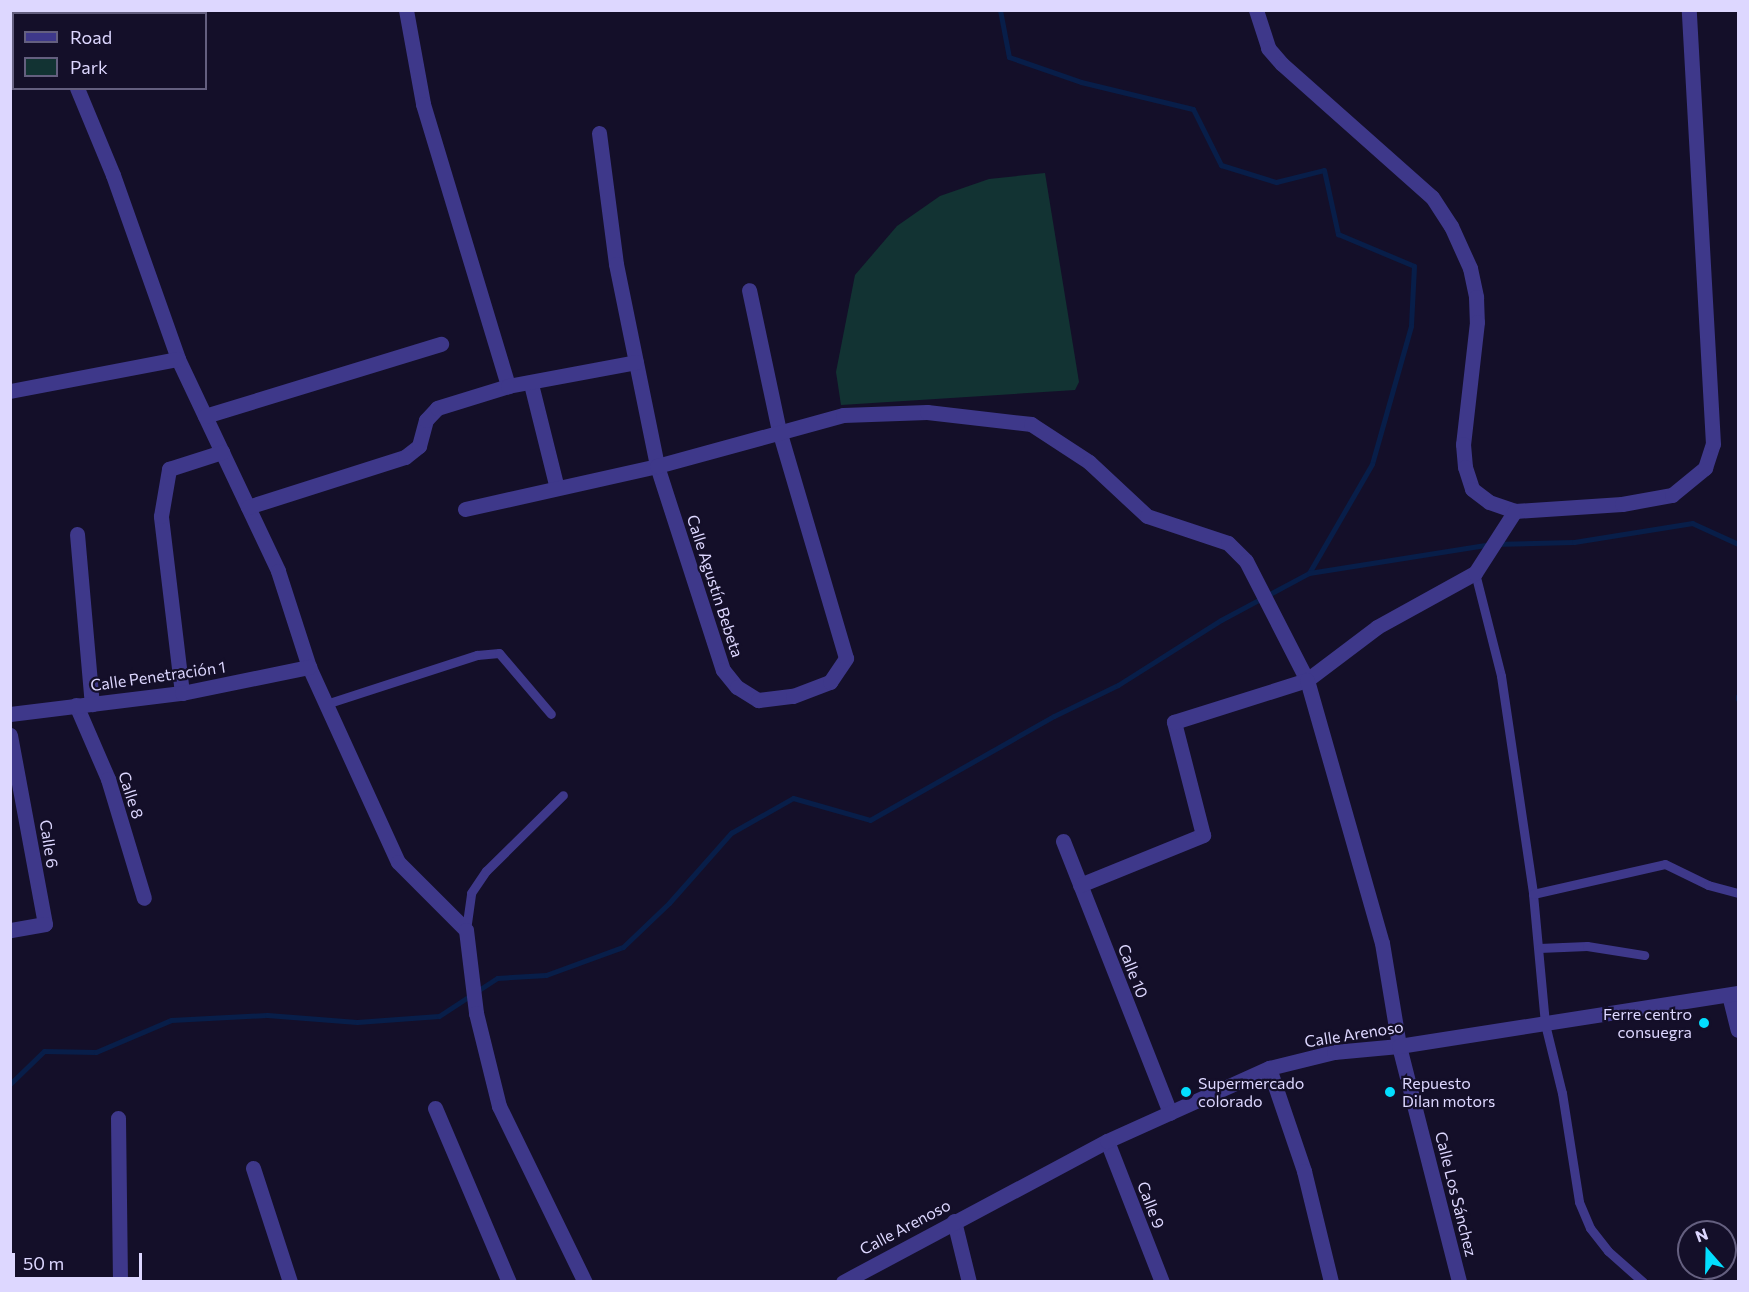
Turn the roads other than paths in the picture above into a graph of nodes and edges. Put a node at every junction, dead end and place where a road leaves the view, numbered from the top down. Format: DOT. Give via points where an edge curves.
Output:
graph roads {
  1 [pos="406,10"];
  2 [pos="1256,10"];
  3 [pos="1689,10"];
  4 [pos="77,90"];
  5 [pos="599,134"];
  6 [pos="748,290"];
  7 [pos="441,344"];
  8 [pos="178,359"];
  9 [pos="636,362"];
  10 [pos="531,384"];
  11 [pos="508,386"];
  12 [pos="10,391"];
  13 [pos="205,416"];
  14 [pos="779,431"];
  15 [pos="222,452"];
  16 [pos="657,466"];
  17 [pos="557,488"];
  18 [pos="248,507"];
  19 [pos="465,509"];
  20 [pos="1515,511"];
  21 [pos="77,534"];
  22 [pos="1478,569"];
  23 [pos="309,667"];
  24 [pos="1307,680"];
  25 [pos="182,693"];
  26 [pos="92,704"];
  27 [pos="326,704"];
  28 [pos="76,705"];
  29 [pos="10,714"];
  30 [pos="551,714"];
  31 [pos="10,735"];
  32 [pos="563,795"];
  33 [pos="1063,841"];
  34 [pos="1080,885"];
  35 [pos="1738,893"];
  36 [pos="1533,894"];
  37 [pos="144,898"];
  38 [pos="10,930"];
  39 [pos="466,930"];
  40 [pos="1539,948"];
  41 [pos="1644,955"];
  42 [pos="1734,994"];
  43 [pos="1545,1024"];
  44 [pos="1738,1030"];
  45 [pos="1399,1046"];
  46 [pos="1269,1068"];
  47 [pos="435,1108"];
  48 [pos="1170,1113"];
  49 [pos="118,1118"];
  50 [pos="1107,1141"];
  51 [pos="253,1168"];
  52 [pos="954,1221"];
  53 [pos="850,1280"];
  54 [pos="120,1281"];
  55 [pos="290,1281"];
  56 [pos="509,1281"];
  57 [pos="585,1281"];
  58 [pos="969,1281"];
  59 [pos="1162,1281"];
  60 [pos="1331,1281"];
  61 [pos="1459,1281"];
  62 [pos="1643,1281"];
  1 -- 11 [label="street" via="423,104"];
  2 -- 20 [label="street" via="1268,48 1282,64 1432,197 1450,226 1470,268 1476,297 1465,467 1472,489 1489,502"];
  3 -- 20 [label="street" via="1713,444 1705,468 1672,495 1622,504"];
  4 -- 8 [label="street" via="113,175"];
  5 -- 9 [label="street, Calle Agustín Bebeta" via="616,264"];
  6 -- 14 [label="street, Calle Agustín Bebeta"];
  7 -- 13 [label="street"];
  8 -- 12 [label="street"];
  8 -- 13 [label="street"];
  9 -- 10 [label="street"];
  9 -- 16 [label="street, Calle Agustín Bebeta"];
  10 -- 11 [label="street"];
  10 -- 17 [label="street"];
  11 -- 18 [label="street" via="437,408 426,420 419,446 405,457"];
  13 -- 15 [label="street"];
  14 -- 16 [label="street"];
  14 -- 16 [label="street, Calle Agustín Bebeta" via="846,658 830,682 793,696 758,700 736,687 723,670"];
  14 -- 24 [label="street, Calle Los Sánchez" via="843,415 927,412 1031,424 1089,462 1148,516 1228,543 1246,561"];
  15 -- 18 [label="street"];
  15 -- 25 [label="street" via="169,469 161,516"];
  16 -- 17 [label="street"];
  17 -- 19 [label="street"];
  18 -- 23 [label="street" via="278,571"];
  20 -- 22 [label="street"];
  21 -- 26 [label="street"];
  22 -- 24 [label="street" via="1377,627"];
  22 -- 36 [label="lane" via="1502,676"];
  23 -- 25 [label="street, Calle Penetración 1"];
  23 -- 27 [label="street"];
  24 -- 34 [label="street" via="1174,722 1203,835"];
  24 -- 45 [label="street, Calle Los Sánchez" via="1382,943"];
  25 -- 26 [label="street, Calle Penetración 1"];
  26 -- 28 [label="street, Calle Penetración 1"];
  27 -- 30 [label="lane" via="477,655 499,653"];
  27 -- 39 [label="street" via="398,862"];
  28 -- 29 [label="street, Calle Penetración 1"];
  28 -- 37 [label="street, Calle 8" via="108,779"];
  31 -- 38 [label="street, Calle 6" via="45,924"];
  32 -- 39 [label="lane" via="486,871 471,893"];
  33 -- 34 [label="street, Calle 10"];
  34 -- 48 [label="street, Calle 10"];
  35 -- 36 [label="lane" via="1708,885 1665,864"];
  36 -- 40 [label="lane"];
  39 -- 57 [label="street" via="467,964 476,1013 499,1106"];
  40 -- 41 [label="lane" via="1587,946"];
  40 -- 43 [label="lane"];
  42 -- 43 [label="street, Calle Arenoso"];
  42 -- 44 [label="street"];
  43 -- 45 [label="street, Calle Arenoso"];
  43 -- 62 [label="lane" via="1562,1093 1579,1202 1590,1228 1608,1251"];
  45 -- 46 [label="street, Calle Arenoso" via="1334,1052"];
  45 -- 61 [label="street, Calle Los Sánchez"];
  46 -- 48 [label="street, Calle Arenoso"];
  46 -- 60 [label="street" via="1304,1170"];
  47 -- 56 [label="street"];
  48 -- 50 [label="street, Calle Arenoso"];
  49 -- 54 [label="street"];
  50 -- 52 [label="street, Calle Arenoso"];
  50 -- 59 [label="street, Calle 9"];
  51 -- 55 [label="street"];
  52 -- 53 [label="street, Calle Arenoso"];
  52 -- 58 [label="street"];
}
